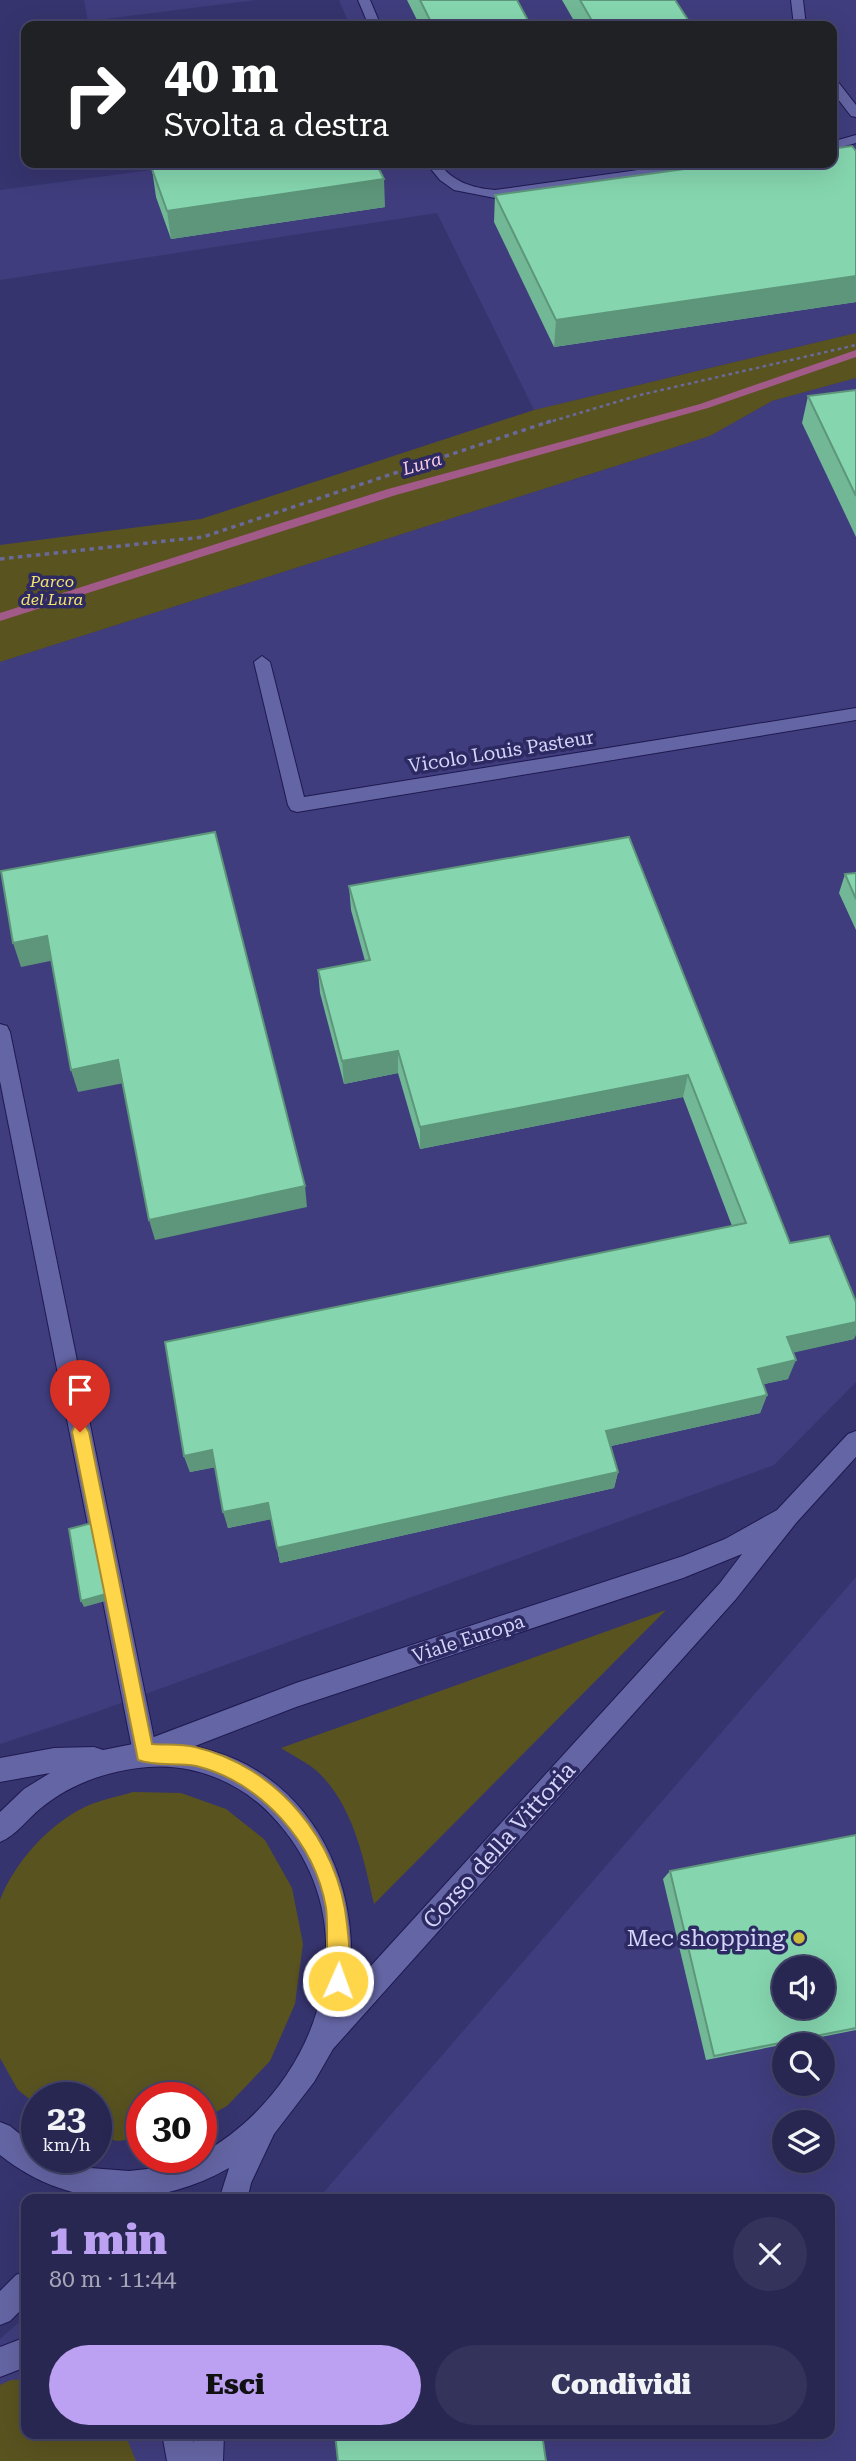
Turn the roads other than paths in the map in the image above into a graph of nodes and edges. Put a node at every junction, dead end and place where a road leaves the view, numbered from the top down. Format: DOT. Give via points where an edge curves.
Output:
graph roads {
  1 [pos="364,0"];
  2 [pos="797,0"];
  3 [pos="373,21"];
  4 [pos="799,21"];
  5 [pos="837,89"];
  6 [pos="856,113"];
  7 [pos="856,139"];
  8 [pos="837,144"];
  9 [pos="436,168"];
  10 [pos="679,168"];
  11 [pos="262,662"];
  12 [pos="856,714"];
  13 [pos="0,1032"];
  14 [pos="856,1441"];
  15 [pos="788,1514"];
  16 [pos="145,1753"];
  17 [pos="117,1758"];
  18 [pos="0,1770"];
  19 [pos="0,1829"];
  20 [pos="323,2039"];
  21 [pos="262,2128"];
  22 [pos="0,2136"];
  23 [pos="122,2194"];
  24 [pos="127,2194"];
  25 [pos="234,2194"];
  26 [pos="21,2290"];
  27 [pos="0,2311"];
  28 [pos="21,2354"];
  29 [pos="0,2362"];
  30 [pos="178,2439"];
  31 [pos="209,2439"];
  32 [pos="181,2461"];
  33 [pos="208,2461"];
  1 -- 3 [label="street"];
  2 -- 4 [label="street"];
  5 -- 6 [label="street"];
  7 -- 8 [label="street"];
  9 -- 10 [label="street" via="460,188 495,194"];
  11 -- 12 [label="street, Vicolo Louis Pasteur" via="297,805"];
  13 -- 16 [label="street"];
  14 -- 15 [label="street, Corso della Vittoria"];
  15 -- 16 [label="street, Viale Europa" via="733,1548 683,1567 296,1695"];
  15 -- 20 [label="street, Corso della Vittoria" via="728,1591"];
  16 -- 17 [label="street, Viale Europa"];
  16 -- 20 [label="street, Viale Europa" via="193,1756 240,1774 289,1813 310,1841 328,1879 339,1950 338,1981"];
  17 -- 18 [label="street, Viale Europa" via="54,1760"];
  17 -- 19 [label="street, Viale Europa" via="54,1783"];
  20 -- 21 [label="street, Corso della Vittoria" via="287,2102"];
  21 -- 24 [label="street, Corso della Vittoria" via="236,2150 192,2172"];
  21 -- 25 [label="street"];
  22 -- 23 [label="street, Corso della Vittoria" via="53,2172"];
  26 -- 27 [label="street"];
  28 -- 29 [label="street"];
  30 -- 32 [label="street"];
  31 -- 33 [label="street"];
}
